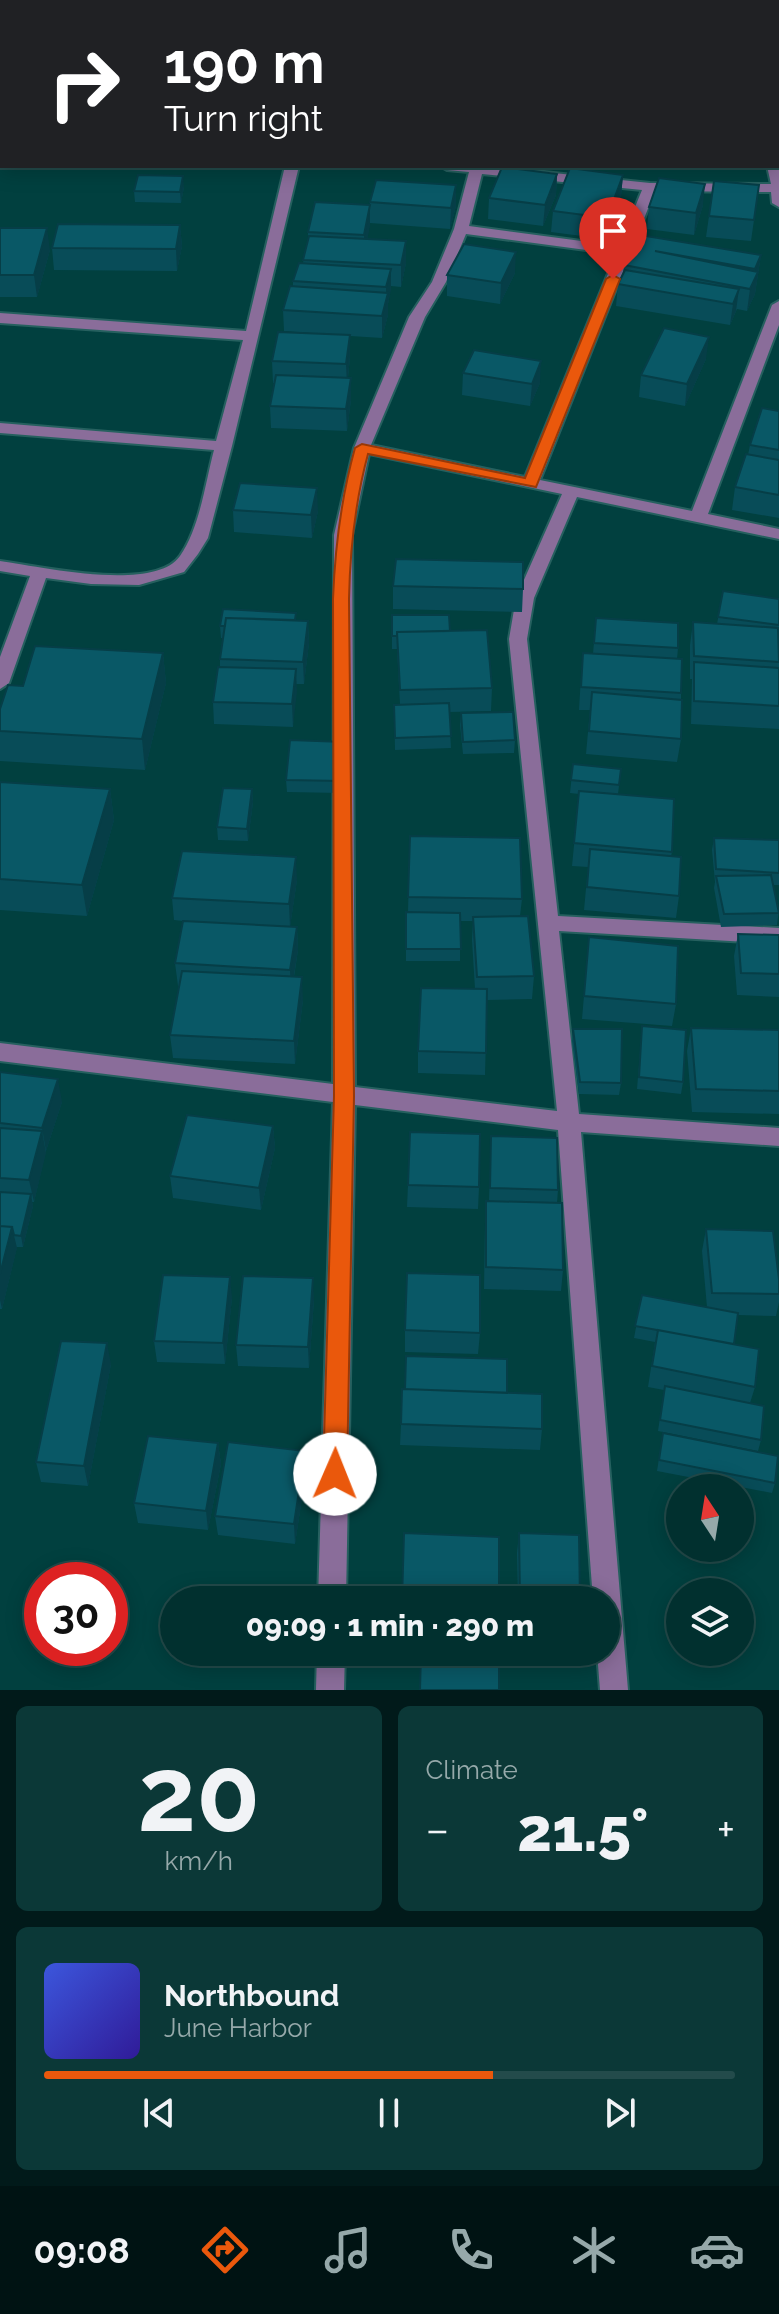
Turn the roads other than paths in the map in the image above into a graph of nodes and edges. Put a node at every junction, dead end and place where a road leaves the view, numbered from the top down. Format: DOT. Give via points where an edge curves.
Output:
graph roads {
  1 [pos="292,168"];
  2 [pos="477,168"];
  3 [pos="774,168"];
  4 [pos="650,187"];
  5 [pos="779,188"];
  6 [pos="779,203"];
  7 [pos="461,229"];
  8 [pos="624,251"];
  9 [pos="779,305"];
  10 [pos="0,318"];
  11 [pos="252,336"];
  12 [pos="773,336"];
  13 [pos="0,428"];
  14 [pos="224,446"];
  15 [pos="362,448"];
  16 [pos="530,484"];
  17 [pos="571,492"];
  18 [pos="698,518"];
  19 [pos="779,534"];
  20 [pos="0,566"];
  21 [pos="40,571"];
  22 [pos="0,683"];
  23 [pos="550,923"];
  24 [pos="779,936"];
  25 [pos="0,1052"];
  26 [pos="344,1096"];
  27 [pos="569,1122"];
  28 [pos="779,1137"];
  29 [pos="332,1586"];
  30 [pos="331,1666"];
  31 [pos="330,1690"];
  32 [pos="614,1690"];
  1 -- 11 [label="street"];
  2 -- 4 [label="street"];
  2 -- 7 [label="street"];
  3 -- 5 [label="street"];
  4 -- 5 [label="street"];
  4 -- 8 [label="street"];
  5 -- 6 [label="street"];
  7 -- 8 [label="street"];
  7 -- 15 [label="street"];
  8 -- 16 [label="street"];
  9 -- 12 [label="street"];
  10 -- 11 [label="street"];
  11 -- 14 [label="street"];
  12 -- 18 [label="street"];
  13 -- 14 [label="street"];
  14 -- 21 [label="street" via="199,538 181,567 153,578"];
  15 -- 16 [label="street"];
  15 -- 26 [label="street" via="343,535 341,599"];
  16 -- 17 [label="street"];
  17 -- 18 [label="street"];
  17 -- 23 [label="street" via="525,598 518,639"];
  18 -- 19 [label="street"];
  20 -- 21 [label="street"];
  21 -- 22 [label="street"];
  23 -- 24 [label="street"];
  23 -- 27 [label="street"];
  25 -- 26 [label="street"];
  26 -- 27 [label="street"];
  26 -- 29 [label="street"];
  27 -- 28 [label="street"];
  27 -- 32 [label="street"];
  30 -- 31 [label="street"];
}
